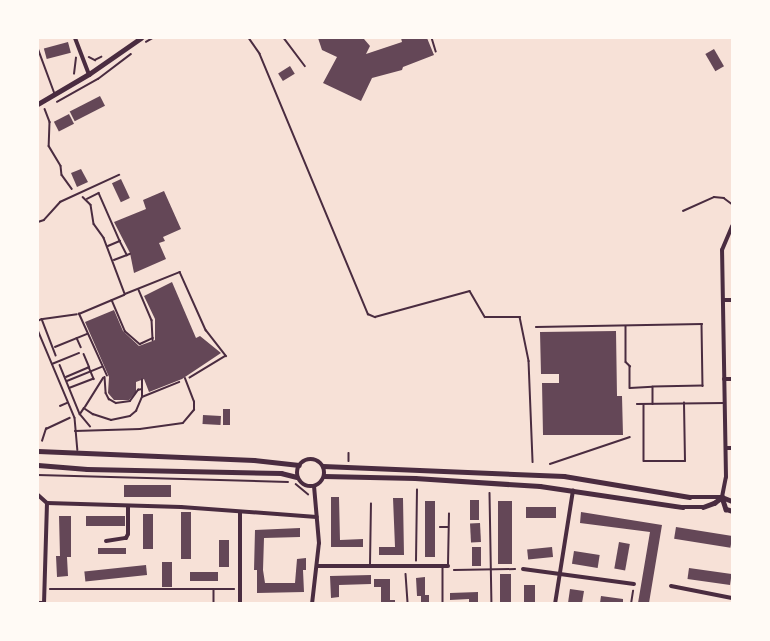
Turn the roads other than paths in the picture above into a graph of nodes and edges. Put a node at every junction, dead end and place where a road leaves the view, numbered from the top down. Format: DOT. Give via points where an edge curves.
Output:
graph roads {
  1 [pos="75,38"];
  2 [pos="141,38"];
  3 [pos="284,38"];
  4 [pos="432,38"];
  5 [pos="38,48"];
  6 [pos="436,51"];
  7 [pos="305,66"];
  8 [pos="89,74"];
  9 [pos="56,94"];
  10 [pos="38,104"];
  11 [pos="119,175"];
  12 [pos="732,204"];
  13 [pos="683,211"];
  14 [pos="38,222"];
  15 [pos="732,226"];
  16 [pos="723,300"];
  17 [pos="732,300"];
  18 [pos="626,326"];
  19 [pos="536,327"];
  20 [pos="38,330"];
  21 [pos="79,353"];
  22 [pos="51,364"];
  23 [pos="186,379"];
  24 [pos="724,379"];
  25 [pos="732,379"];
  26 [pos="653,387"];
  27 [pos="68,403"];
  28 [pos="684,403"];
  29 [pos="725,403"];
  30 [pos="637,404"];
  31 [pos="644,404"];
  32 [pos="653,404"];
  33 [pos="60,406"];
  34 [pos="75,431"];
  35 [pos="726,448"];
  36 [pos="732,448"];
  37 [pos="38,451"];
  38 [pos="78,453"];
  39 [pos="38,465"];
  40 [pos="299,465"];
  41 [pos="323,466"];
  42 [pos="297,477"];
  43 [pos="324,477"];
  44 [pos="314,486"];
  45 [pos="573,490"];
  46 [pos="38,495"];
  47 [pos="722,497"];
  48 [pos="732,501"];
  49 [pos="47,503"];
  50 [pos="371,504"];
  51 [pos="128,506"];
  52 [pos="732,511"];
  53 [pos="240,512"];
  54 [pos="449,514"];
  55 [pos="317,517"];
  56 [pos="440,527"];
  57 [pos="449,527"];
  58 [pos="106,541"];
  59 [pos="370,566"];
  60 [pos="318,567"];
  61 [pos="446,567"];
  62 [pos="523,569"];
  63 [pos="560,575"];
  64 [pos="634,584"];
  65 [pos="670,586"];
  66 [pos="732,598"];
  67 [pos="38,602"];
  68 [pos="44,603"];
  69 [pos="240,603"];
  70 [pos="312,603"];
  71 [pos="444,603"];
  72 [pos="555,603"];
  1 -- 8 [label="street"];
  2 -- 8 [label="street"];
  3 -- 7 [label="lane"];
  4 -- 6 [label="lane"];
  5 -- 9 [label="lane"];
  8 -- 9 [label="street"];
  9 -- 10 [label="street"];
  11 -- 14 [label="lane" via="60,202"];
  12 -- 13 [label="lane" via="714,197"];
  15 -- 16 [label="street" via="722,250"];
  16 -- 17 [label="street"];
  16 -- 24 [label="street"];
  18 -- 19 [label="lane"];
  18 -- 26 [label="lane" via="630,388"];
  18 -- 26 [label="lane" via="702,324 703,386"];
  20 -- 22 [label="lane"];
  21 -- 22 [label="lane"];
  22 -- 27 [label="lane"];
  23 -- 34 [label="lane" via="194,410 183,423"];
  24 -- 25 [label="street"];
  24 -- 29 [label="street"];
  26 -- 32 [label="lane"];
  27 -- 33 [label="lane"];
  27 -- 34 [label="lane"];
  28 -- 29 [label="lane"];
  28 -- 31 [label="lane" via="685,461 644,461"];
  28 -- 32 [label="lane"];
  29 -- 35 [label="street"];
  30 -- 31 [label="lane"];
  31 -- 32 [label="lane"];
  34 -- 38 [label="lane"];
  35 -- 36 [label="street"];
  35 -- 47 [label="street"];
  37 -- 38 [label="street"];
  38 -- 40 [label="street"];
  39 -- 42 [label="street" via="281,473"];
  40 -- 41 [label="street" via="311,459"];
  40 -- 42 [label="street"];
  41 -- 43 [label="street"];
  41 -- 47 [label="street" via="564,476 690,497"];
  42 -- 44 [label="street" via="305,485"];
  43 -- 44 [label="street"];
  43 -- 45 [label="street" via="415,478"];
  44 -- 55 [label="street"];
  45 -- 47 [label="street" via="682,507 703,507"];
  45 -- 63 [label="street"];
  46 -- 49 [label="street"];
  47 -- 48 [label="street"];
  47 -- 52 [label="street" via="726,509"];
  49 -- 51 [label="street"];
  49 -- 68 [label="street"];
  50 -- 59 [label="lane"];
  51 -- 53 [label="street"];
  51 -- 58 [label="street" via="126,538"];
  53 -- 55 [label="street"];
  53 -- 69 [label="street"];
  54 -- 57 [label="lane"];
  55 -- 60 [label="street"];
  56 -- 57 [label="lane"];
  57 -- 61 [label="lane"];
  59 -- 60 [label="street"];
  59 -- 61 [label="street"];
  60 -- 70 [label="street"];
  61 -- 71 [label="lane"];
  62 -- 63 [label="street"];
  63 -- 64 [label="street"];
  63 -- 72 [label="street"];
  65 -- 66 [label="street"];
  67 -- 68 [label="lane"];
}
